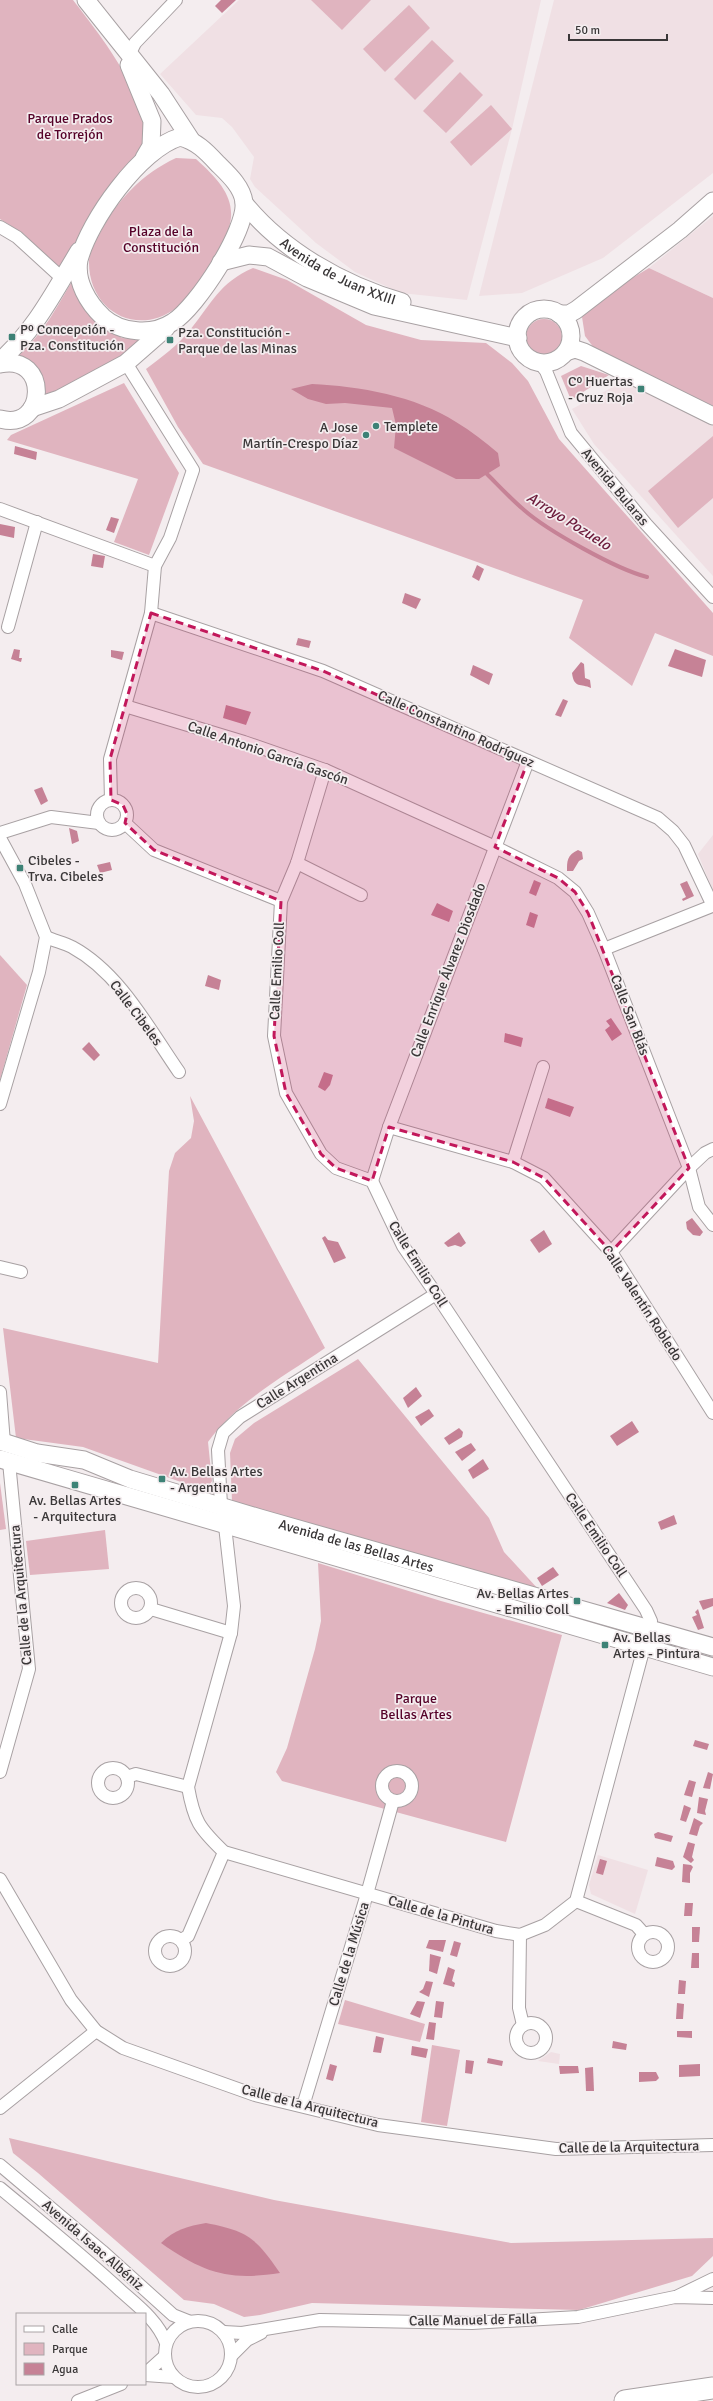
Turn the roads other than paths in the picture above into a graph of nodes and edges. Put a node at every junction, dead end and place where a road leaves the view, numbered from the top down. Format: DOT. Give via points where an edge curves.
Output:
graph roads {
  1 [pos="86,0"];
  2 [pos="176,0"];
  3 [pos="111,33"];
  4 [pos="130,55"];
  5 [pos="191,140"];
  6 [pos="143,161"];
  7 [pos="713,202"];
  8 [pos="244,203"];
  9 [pos="0,227"];
  10 [pos="88,236"];
  11 [pos="221,262"];
  12 [pos="63,280"];
  13 [pos="560,314"];
  14 [pos="173,322"];
  15 [pos="518,333"];
  16 [pos="566,352"];
  17 [pos="0,362"];
  18 [pos="539,362"];
  19 [pos="126,364"];
  20 [pos="32,408"];
  21 [pos="713,416"];
  22 [pos="2,422"];
  23 [pos="0,509"];
  24 [pos="37,522"];
  25 [pos="155,566"];
  26 [pos="713,597"];
  27 [pos="151,613"];
  28 [pos="8,628"];
  29 [pos="125,706"];
  30 [pos="528,761"];
  31 [pos="325,770"];
  32 [pos="111,800"];
  33 [pos="99,823"];
  34 [pos="125,823"];
  35 [pos="0,833"];
  36 [pos="0,838"];
  37 [pos="495,847"];
  38 [pos="297,863"];
  39 [pos="361,895"];
  40 [pos="281,901"];
  41 [pos="712,906"];
  42 [pos="46,937"];
  43 [pos="604,949"];
  44 [pos="542,1067"];
  45 [pos="179,1072"];
  46 [pos="0,1104"];
  47 [pos="389,1127"];
  48 [pos="713,1149"];
  49 [pos="513,1162"];
  50 [pos="689,1168"];
  51 [pos="372,1181"];
  52 [pos="713,1225"];
  53 [pos="611,1252"];
  54 [pos="0,1267"];
  55 [pos="21,1272"];
  56 [pos="436,1294"];
  57 [pos="0,1392"];
  58 [pos="713,1413"];
  59 [pos="2,1442"];
  60 [pos="4,1460"];
  61 [pos="221,1505"];
  62 [pos="226,1526"];
  63 [pos="151,1608"];
  64 [pos="650,1630"];
  65 [pos="231,1633"];
  66 [pos="711,1645"];
  67 [pos="646,1647"];
  68 [pos="713,1667"];
  69 [pos="0,1772"];
  70 [pos="127,1777"];
  71 [pos="188,1787"];
  72 [pos="393,1801"];
  73 [pos="224,1852"];
  74 [pos="0,1879"];
  75 [pos="367,1894"];
  76 [pos="576,1901"];
  77 [pos="644,1934"];
  78 [pos="520,1935"];
  79 [pos="181,1940"];
  80 [pos="524,2025"];
  81 [pos="96,2031"];
  82 [pos="303,2106"];
  83 [pos="0,2108"];
  84 [pos="713,2145"];
  85 [pos="0,2165"];
  86 [pos="0,2188"];
  87 [pos="713,2279"];
  88 [pos="713,2293"];
  89 [pos="675,2297"];
  90 [pos="713,2298"];
  91 [pos="144,2313"];
  92 [pos="146,2315"];
  93 [pos="188,2321"];
  94 [pos="269,2329"];
  95 [pos="224,2332"];
  96 [pos="166,2343"];
  97 [pos="232,2355"];
  98 [pos="165,2356"];
  99 [pos="146,2374"];
  100 [pos="146,2375"];
  101 [pos="174,2377"];
  102 [pos="118,2385"];
  103 [pos="713,2388"];
  104 [pos="78,2401"];
  105 [pos="625,2401"];
  1 -- 3 [label="main road"];
  2 -- 4 [label="street" via="135,42"];
  3 -- 4 [label="main road"];
  3 -- 6 [label="main road" via="132,70 152,121 151,146"];
  4 -- 5 [label="main road" via="161,94"];
  5 -- 6 [label="main road" via="172,140"];
  5 -- 8 [label="main road" via="233,180 241,192"];
  6 -- 10 [label="main road" via="107,206"];
  7 -- 13 [label="main road" via="576,310 569,314"];
  8 -- 11 [label="main road" via="236,238"];
  8 -- 15 [label="main road, Avenida de Juan XXIII" via="256,218 281,240 315,264 381,296 428,310 459,314"];
  9 -- 12 [label="street" via="17,237"];
  10 -- 12 [label="main road"];
  10 -- 14 [label="main road" via="79,260 79,280 99,313 108,322 121,328 140,331 149,331"];
  11 -- 14 [label="main road" via="193,302"];
  11 -- 15 [label="main road, Avenida de Juan XXIII" via="249,255 268,257 307,278 374,306"];
  12 -- 17 [label="main road" via="44,312"];
  13 -- 15 [label="main road" via="548,310 536,311 526,317"];
  13 -- 16 [label="main road" via="571,331 571,342"];
  14 -- 19 [label="main road"];
  15 -- 18 [label="main road" via="524,354"];
  16 -- 18 [label="main road" via="556,360"];
  16 -- 21 [label="main road" via="575,349 584,352"];
  17 -- 20 [label="main road" via="21,365 31,372 37,384 37,396"];
  18 -- 26 [label="street, Avenida Bularas" via="546,371 571,433 646,524"];
  19 -- 20 [label="main road" via="59,399"];
  19 -- 25 [label="street" via="193,470 170,538"];
  20 -- 22 [label="main road" via="16,420"];
  23 -- 24 [label="street"];
  24 -- 25 [label="street"];
  24 -- 28 [label="street"];
  25 -- 27 [label="street"];
  27 -- 29 [label="street"];
  27 -- 30 [label="street, Calle Constantino Rodríguez" via="323,671"];
  29 -- 31 [label="street, Calle Antonio García Gascón"];
  29 -- 32 [label="street" via="110,759"];
  30 -- 37 [label="street, Calle Enrique Álvarez Diosdado"];
  30 -- 41 [label="street, Calle Constantino Rodríguez" via="658,818 684,844"];
  31 -- 37 [label="street, Calle Antonio García Gascón"];
  31 -- 38 [label="street, Calle Emilio Coll"];
  32 -- 33 [label="street" via="99,808"];
  32 -- 34 [label="street" via="123,805 127,814"];
  33 -- 34 [label="street" via="110,830 118,829"];
  33 -- 35 [label="street" via="51,817"];
  34 -- 40 [label="street" via="154,850"];
  36 -- 42 [label="street" via="39,916"];
  37 -- 43 [label="street, Calle San Blás" via="558,878 575,892 588,913"];
  37 -- 47 [label="street, Calle Enrique Álvarez Diosdado"];
  38 -- 39 [label="street"];
  38 -- 40 [label="street, Calle Emilio Coll"];
  40 -- 51 [label="street, Calle Emilio Coll" via="274,1036 286,1093 321,1154 336,1168"];
  41 -- 43 [label="street"];
  42 -- 45 [label="street, Calle Cibeles" via="72,947 92,960 120,988"];
  42 -- 46 [label="street" via="40,972"];
  43 -- 50 [label="street, Calle San Blás"];
  44 -- 49 [label="street"];
  47 -- 49 [label="street, Calle Valentín Robledo"];
  47 -- 51 [label="street, Calle Enrique Álvarez Diosdado"];
  48 -- 50 [label="street"];
  49 -- 53 [label="street, Calle Valentín Robledo" via="544,1178"];
  50 -- 52 [label="street, Calle San Blás" via="699,1207"];
  50 -- 53 [label="street"];
  51 -- 56 [label="street, Calle Emilio Coll" via="403,1246"];
  53 -- 58 [label="street, Calle Valentín Robledo"];
  54 -- 55 [label="street"];
  56 -- 61 [label="street, Calle Argentina" via="240,1417 223,1433 218,1450"];
  56 -- 64 [label="street, Calle Emilio Coll" via="646,1610 652,1621"];
  57 -- 59 [label="street"];
  59 -- 61 [label="main road, Avenida de las Bellas Artes" via="37,1453 84,1460 130,1479"];
  60 -- 62 [label="main road, Avenida de las Bellas Artes"];
  60 -- 69 [label="street, Calle de la Arquitectura" via="29,1669"];
  61 -- 62 [label="street, Calle de la Pintura"];
  61 -- 64 [label="main road, Avenida de las Bellas Artes"];
  62 -- 65 [label="street, Calle de la Pintura" via="234,1606"];
  62 -- 67 [label="main road, Avenida de las Bellas Artes"];
  63 -- 65 [label="street"];
  64 -- 66 [label="main road, Avenida de las Bellas Artes"];
  64 -- 67 [label="street"];
  65 -- 71 [label="street, Calle de la Pintura"];
  67 -- 68 [label="main road, Avenida de las Bellas Artes"];
  67 -- 76 [label="street"];
  70 -- 71 [label="street" via="136,1774"];
  71 -- 73 [label="street, Calle de la Pintura" via="192,1811 202,1831"];
  72 -- 75 [label="street, Calle de la Música"];
  73 -- 75 [label="street, Calle de la Pintura"];
  73 -- 79 [label="street" via="188,1936"];
  74 -- 81 [label="street, Calle de la Arquitectura" via="71,2000"];
  75 -- 78 [label="street, Calle de la Pintura" via="496,1931"];
  75 -- 82 [label="street, Calle de la Música"];
  76 -- 77 [label="street" via="636,1925"];
  76 -- 78 [label="street" via="545,1925"];
  78 -- 80 [label="street" via="519,2008"];
  81 -- 82 [label="street, Calle de la Arquitectura" via="123,2048 256,2095"];
  81 -- 83 [label="street"];
  82 -- 84 [label="street, Calle de la Arquitectura" via="378,2124 556,2149"];
  85 -- 93 [label="street, Avenida Isaac Albéniz" via="173,2315"];
  86 -- 91 [label="street, Avenida Isaac Albéniz" via="90,2262"];
  87 -- 88 [label="street"];
  87 -- 89 [label="street, Calle Manuel de Falla"];
  89 -- 90 [label="street, Calle Manuel de Falla"];
  89 -- 94 [label="street, Calle Manuel de Falla" via="578,2316 472,2323 320,2320"];
  92 -- 96 [label="street, Avenida Isaac Albéniz" via="162,2332"];
  93 -- 95 [label="street" via="208,2322"];
  93 -- 96 [label="street" via="171,2333"];
  94 -- 95 [label="street, Calle Manuel de Falla" via="242,2333"];
  94 -- 97 [label="street, Calle Manuel de Falla" via="248,2340"];
  95 -- 97 [label="street" via="230,2343"];
  96 -- 98 [label="street"];
  97 -- 101 [label="street" via="226,2373 210,2385 191,2387"];
  98 -- 99 [label="street"];
  98 -- 101 [label="street"];
  100 -- 101 [label="street"];
  102 -- 104 [label="street"];
  103 -- 105 [label="highway"];
}
